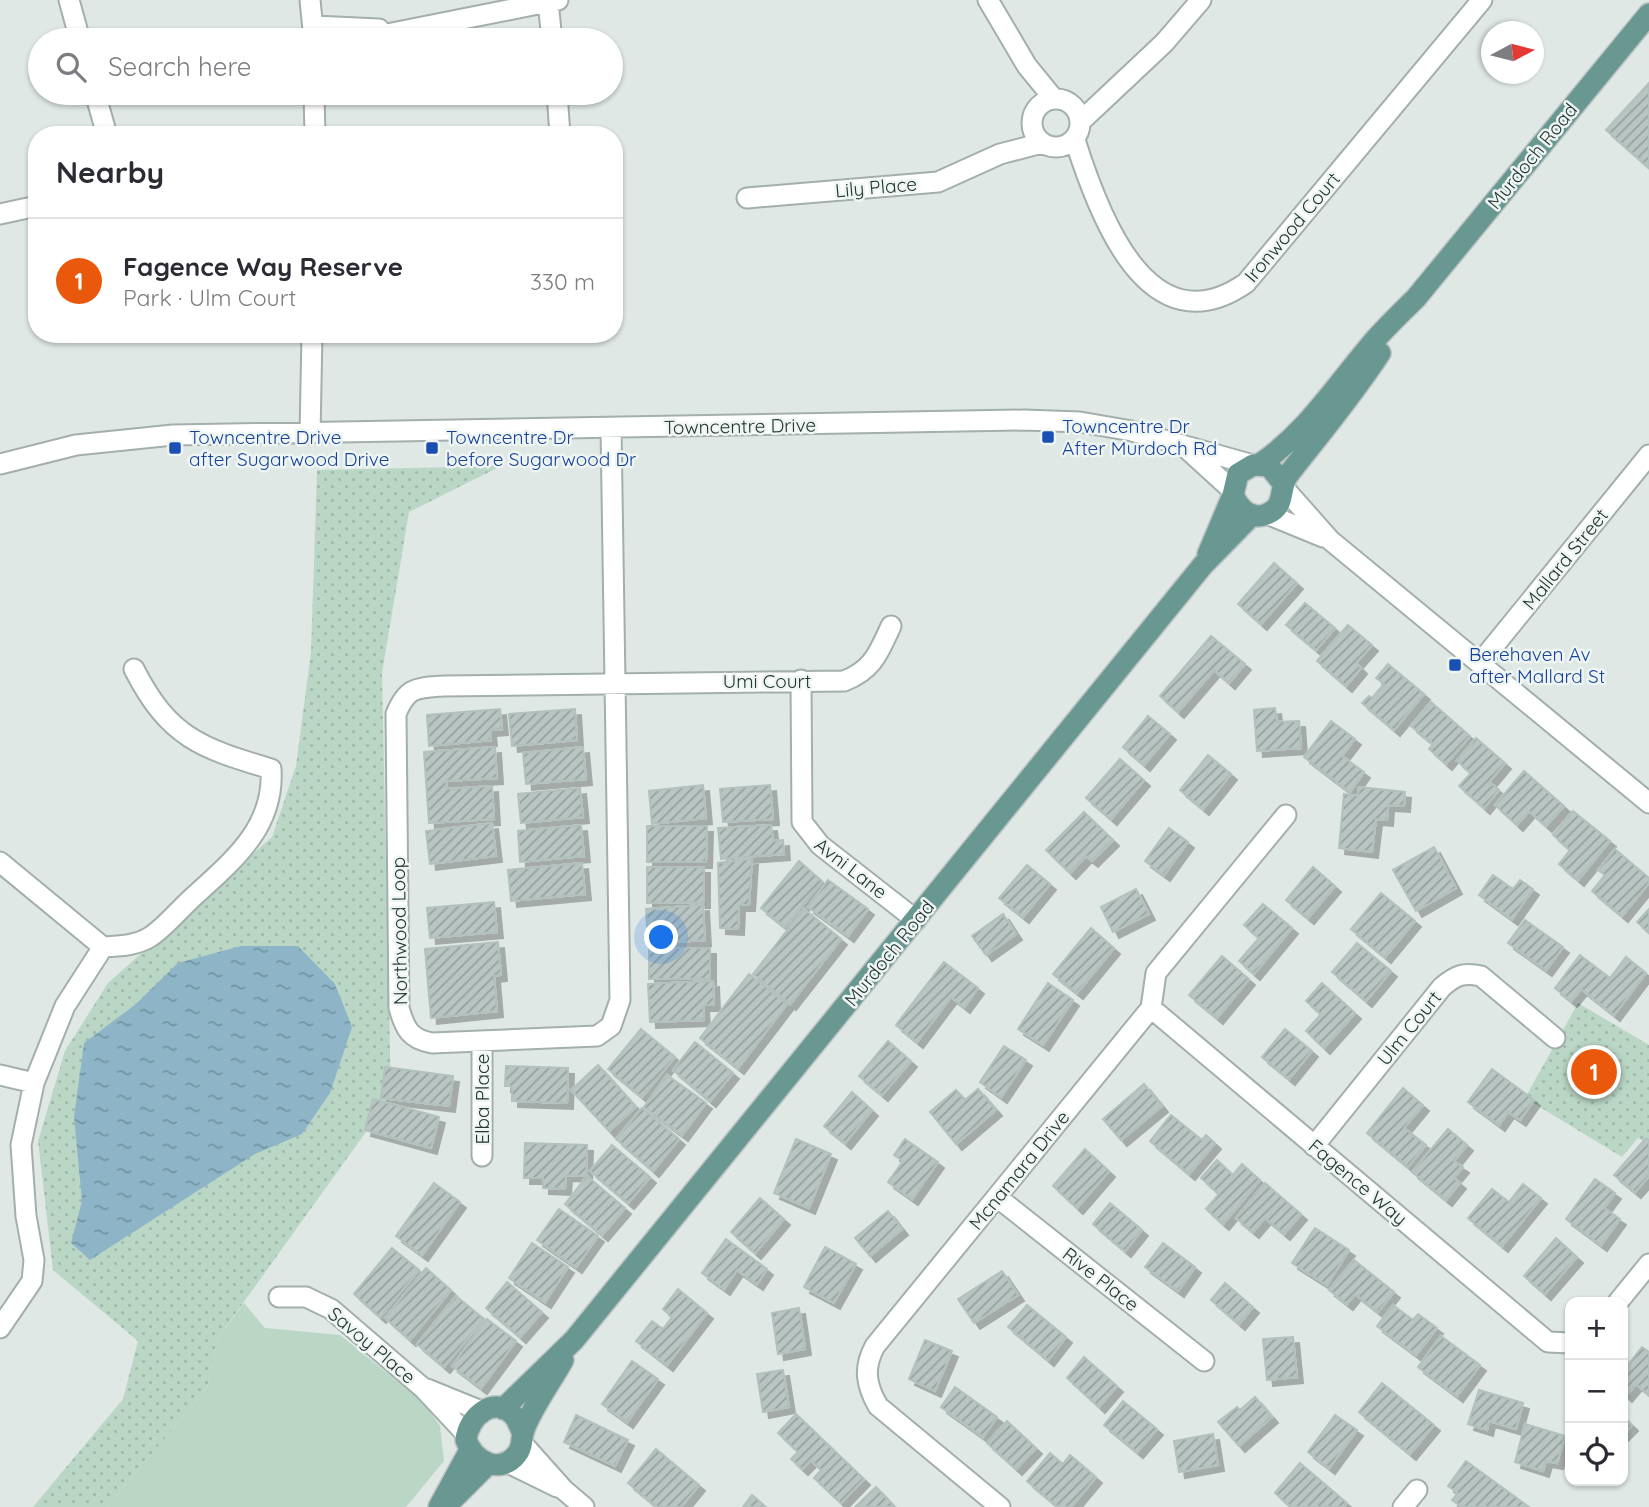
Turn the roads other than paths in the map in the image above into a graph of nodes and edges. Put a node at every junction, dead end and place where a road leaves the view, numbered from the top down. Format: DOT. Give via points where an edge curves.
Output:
graph roads {
  1 [pos="69,0"];
  2 [pos="310,0"];
  3 [pos="988,0"];
  4 [pos="1201,0"];
  5 [pos="1482,0"];
  6 [pos="553,1"];
  7 [pos="1649,14"];
  8 [pos="77,28"];
  9 [pos="313,28"];
  10 [pos="419,28"];
  11 [pos="552,28"];
  12 [pos="1027,66"];
  13 [pos="1113,90"];
  14 [pos="1061,101"];
  15 [pos="98,105"];
  16 [pos="314,105"];
  17 [pos="558,105"];
  18 [pos="1034,117"];
  19 [pos="1081,121"];
  20 [pos="104,126"];
  21 [pos="315,126"];
  22 [pos="559,126"];
  23 [pos="1074,140"];
  24 [pos="1048,146"];
  25 [pos="1000,154"];
  26 [pos="1089,185"];
  27 [pos="747,198"];
  28 [pos="28,208"];
  29 [pos="0,214"];
  30 [pos="1416,298"];
  31 [pos="312,343"];
  32 [pos="611,428"];
  33 [pos="310,434"];
  34 [pos="1185,447"];
  35 [pos="1649,455"];
  36 [pos="0,464"];
  37 [pos="1256,464"];
  38 [pos="1283,485"];
  39 [pos="1232,493"];
  40 [pos="1259,515"];
  41 [pos="1330,540"];
  42 [pos="1203,565"];
  43 [pos="891,626"];
  44 [pos="1480,663"];
  45 [pos="134,669"];
  46 [pos="801,680"];
  47 [pos="614,682"];
  48 [pos="1649,803"];
  49 [pos="1286,814"];
  50 [pos="0,862"];
  51 [pos="916,920"];
  52 [pos="103,947"];
  53 [pos="1151,1008"];
  54 [pos="1555,1038"];
  55 [pos="482,1041"];
  56 [pos="0,1075"];
  57 [pos="34,1083"];
  58 [pos="1314,1146"];
  59 [pos="482,1156"];
  60 [pos="997,1197"];
  61 [pos="1649,1264"];
  62 [pos="279,1297"];
  63 [pos="1622,1297"];
  64 [pos="0,1328"];
  65 [pos="574,1340"];
  66 [pos="1565,1343"];
  67 [pos="1204,1361"];
  68 [pos="423,1388"];
  69 [pos="503,1409"];
  70 [pos="481,1411"];
  71 [pos="522,1438"];
  72 [pos="468,1443"];
  73 [pos="497,1463"];
  74 [pos="564,1490"];
  75 [pos="1417,1490"];
  76 [pos="442,1507"];
  77 [pos="584,1507"];
  78 [pos="1000,1507"];
  79 [pos="1403,1507"];
  1 -- 8 [label="street"];
  2 -- 9 [label="street"];
  3 -- 12 [label="street, Ironwood Court"];
  4 -- 13 [label="street" via="1164,43"];
  5 -- 26 [label="street, Ironwood Court" via="1246,283 1229,295 1209,302 1176,299 1149,286 1127,258"];
  6 -- 10 [label="street"];
  6 -- 11 [label="street"];
  7 -- 30 [label="main road, Murdoch Road"];
  12 -- 14 [label="street, Ironwood Court"];
  12 -- 18 [label="street, Ironwood Court"];
  13 -- 14 [label="street"];
  13 -- 19 [label="street"];
  14 -- 18 [label="street"];
  14 -- 19 [label="street, Ironwood Court"];
  15 -- 20 [label="street"];
  16 -- 21 [label="street"];
  17 -- 22 [label="street"];
  18 -- 24 [label="street, Ironwood Court"];
  18 -- 25 [label="street, Lily Place"];
  19 -- 23 [label="street"];
  23 -- 24 [label="street"];
  23 -- 26 [label="street, Ironwood Court"];
  24 -- 25 [label="street, Lily Place"];
  24 -- 26 [label="street, Ironwood Court"];
  25 -- 27 [label="street, Lily Place" via="938,182"];
  28 -- 29 [label="street"];
  30 -- 37 [label="main road, Murdoch Road" via="1375,340 1313,418 1282,449"];
  30 -- 38 [label="main road, Murdoch Road" via="1341,411"];
  31 -- 33 [label="street"];
  32 -- 33 [label="street, Towncentre Drive"];
  32 -- 34 [label="street, Towncentre Drive" via="1024,420 1132,430"];
  32 -- 47 [label="street, Northwood Loop"];
  33 -- 36 [label="street, Towncentre Drive" via="135,438 76,445"];
  34 -- 37 [label="street, Towncentre Drive"];
  34 -- 39 [label="street, Towncentre Drive"];
  35 -- 44 [label="street, Mallard Street"];
  37 -- 38 [label="main road" via="1276,472"];
  37 -- 39 [label="main road, Murdoch Road" via="1238,474"];
  38 -- 40 [label="main road, Murdoch Road" via="1282,499"];
  38 -- 41 [label="street"];
  39 -- 40 [label="main road" via="1239,508"];
  39 -- 42 [label="main road, Murdoch Road"];
  40 -- 41 [label="street"];
  40 -- 42 [label="main road, Murdoch Road"];
  41 -- 44 [label="street"];
  42 -- 51 [label="main road, Murdoch Road"];
  43 -- 46 [label="street, Umi Court" via="876,660 863,673 844,681"];
  44 -- 48 [label="street"];
  45 -- 52 [label="street" via="174,727 209,751 271,769 273,792 266,814 238,856 150,936 128,946"];
  46 -- 47 [label="street, Umi Court"];
  46 -- 51 [label="street, Avni Lane" via="802,822 820,845"];
  47 -- 55 [label="street, Northwood Loop" via="620,1000 611,1026 597,1036"];
  47 -- 55 [label="street, Northwood Loop" via="418,688 403,696 396,714 399,1009 405,1030 418,1040"];
  49 -- 53 [label="street" via="1156,973"];
  50 -- 52 [label="street"];
  51 -- 65 [label="main road, Murdoch Road"];
  52 -- 57 [label="street" via="65,1006"];
  53 -- 58 [label="street, Fagence Way"];
  53 -- 60 [label="street, Mcnamara Drive"];
  54 -- 58 [label="street, Ulm Court" via="1481,976 1467,972 1455,976 1442,986"];
  55 -- 59 [label="street, Elba Place"];
  56 -- 57 [label="street"];
  57 -- 64 [label="street" via="21,1145 34,1260 32,1281"];
  58 -- 66 [label="street, Fagence Way" via="1548,1342"];
  60 -- 67 [label="street, Rive Place"];
  60 -- 78 [label="street, Mcnamara Drive" via="875,1346 866,1374 878,1406"];
  61 -- 63 [label="street"];
  62 -- 68 [label="street, Savoy Place" via="317,1300"];
  65 -- 69 [label="main road, Murdoch Road"];
  65 -- 71 [label="main road, Murdoch Road"];
  68 -- 70 [label="street, Savoy Place"];
  68 -- 72 [label="street, Savoy Place"];
  69 -- 70 [label="main road"];
  69 -- 71 [label="main road" via="514,1416"];
  70 -- 72 [label="main road, Murdoch Road" via="472,1420"];
  71 -- 73 [label="main road, Murdoch Road" via="517,1454"];
  71 -- 74 [label="street"];
  72 -- 73 [label="main road" via="477,1459"];
  72 -- 76 [label="main road, Murdoch Road"];
  73 -- 74 [label="street"];
  73 -- 76 [label="main road, Murdoch Road"];
  74 -- 77 [label="street"];
  75 -- 79 [label="street"];
}
